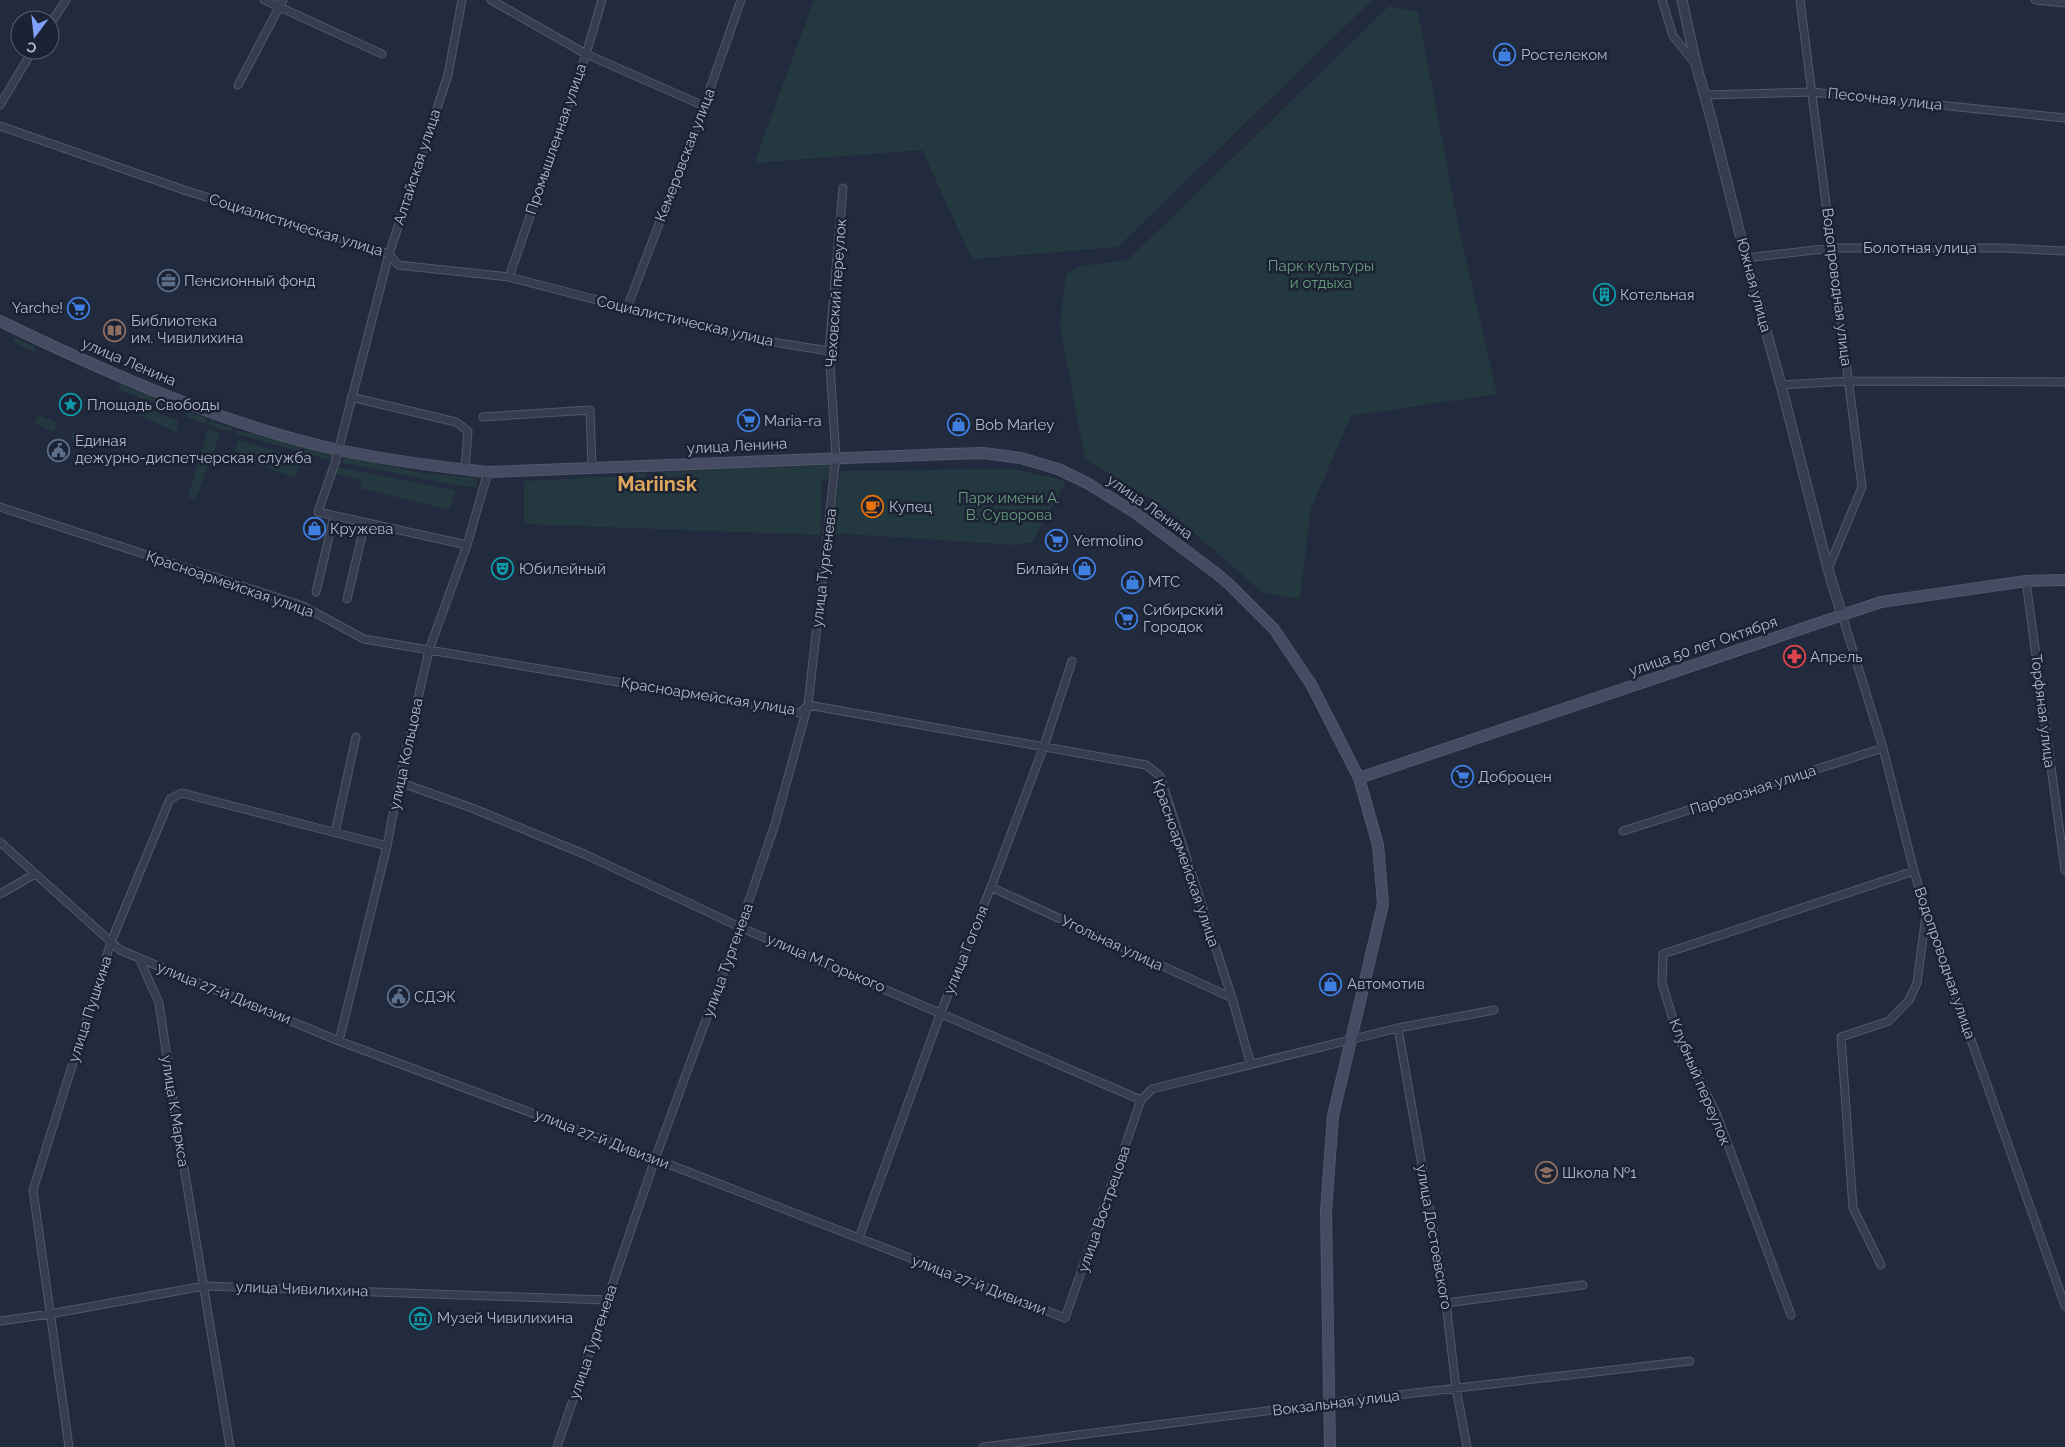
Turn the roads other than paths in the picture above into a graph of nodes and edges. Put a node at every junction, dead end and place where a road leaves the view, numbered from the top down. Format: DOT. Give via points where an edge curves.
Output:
graph roads {
  1 [pos="264,0"];
  2 [pos="462,0"];
  3 [pos="491,0"];
  4 [pos="602,0"];
  5 [pos="741,0"];
  6 [pos="1662,0"];
  7 [pos="1682,0"];
  8 [pos="1800,0"];
  9 [pos="2035,0"];
  10 [pos="281,3"];
  11 [pos="2065,3"];
  12 [pos="382,54"];
  13 [pos="586,54"];
  14 [pos="27,60"];
  15 [pos="1696,64"];
  16 [pos="238,85"];
  17 [pos="1812,92"];
  18 [pos="1705,95"];
  19 [pos="0,105"];
  20 [pos="704,106"];
  21 [pos="2065,118"];
  22 [pos="0,126"];
  23 [pos="843,188"];
  24 [pos="1832,248"];
  25 [pos="2065,251"];
  26 [pos="389,254"];
  27 [pos="1746,258"];
  28 [pos="509,277"];
  29 [pos="627,308"];
  30 [pos="0,320"];
  31 [pos="829,351"];
  32 [pos="1849,381"];
  33 [pos="2065,382"];
  34 [pos="1781,385"];
  35 [pos="351,397"];
  36 [pos="483,417"];
  37 [pos="338,450"];
  38 [pos="836,457"];
  39 [pos="592,468"];
  40 [pos="464,469"];
  41 [pos="488,472"];
  42 [pos="0,507"];
  43 [pos="334,516"];
  44 [pos="365,523"];
  45 [pos="467,545"];
  46 [pos="1828,569"];
  47 [pos="2065,580"];
  48 [pos="2026,581"];
  49 [pos="316,592"];
  50 [pos="348,599"];
  51 [pos="1842,615"];
  52 [pos="429,650"];
  53 [pos="1072,661"];
  54 [pos="808,705"];
  55 [pos="356,737"];
  56 [pos="1044,746"];
  57 [pos="1883,748"];
  58 [pos="1359,778"];
  59 [pos="399,782"];
  60 [pos="1623,831"];
  61 [pos="335,833"];
  62 [pos="0,842"];
  63 [pos="387,846"];
  64 [pos="1914,871"];
  65 [pos="2065,871"];
  66 [pos="35,874"];
  67 [pos="992,887"];
  68 [pos="0,894"];
  69 [pos="1926,912"];
  70 [pos="740,927"];
  71 [pos="111,942"];
  72 [pos="139,958"];
  73 [pos="1232,998"];
  74 [pos="1494,1010"];
  75 [pos="941,1012"];
  76 [pos="1398,1028"];
  77 [pos="1351,1039"];
  78 [pos="339,1041"];
  79 [pos="1251,1065"];
  80 [pos="1141,1100"];
  81 [pos="655,1159"];
  82 [pos="860,1238"];
  83 [pos="1881,1264"];
  84 [pos="1582,1285"];
  85 [pos="204,1286"];
  86 [pos="607,1300"];
  87 [pos="1446,1303"];
  88 [pos="2065,1306"];
  89 [pos="50,1314"];
  90 [pos="1790,1314"];
  91 [pos="1065,1318"];
  92 [pos="0,1321"];
  93 [pos="1690,1361"];
  94 [pos="1456,1388"];
  95 [pos="1329,1403"];
  96 [pos="69,1447"];
  97 [pos="230,1447"];
  98 [pos="557,1447"];
  99 [pos="982,1447"];
  100 [pos="1330,1447"];
  101 [pos="1467,1447"];
  1 -- 10 [label="street"];
  2 -- 26 [label="street, Алтайская улица" via="448,75"];
  3 -- 13 [label="street"];
  4 -- 13 [label="street, Промышленная улица"];
  5 -- 20 [label="street, Кемеровская улица"];
  6 -- 15 [label="street" via="1673,36"];
  7 -- 15 [label="street, Южная улица"];
  8 -- 17 [label="street, Водопроводная улица"];
  9 -- 11 [label="street"];
  10 -- 12 [label="street"];
  10 -- 16 [label="street"];
  13 -- 20 [label="street"];
  13 -- 28 [label="street, Промышленная улица"];
  14 -- 19 [label="street"];
  15 -- 18 [label="street, Южная улица"];
  17 -- 18 [label="street, Песочная улица"];
  17 -- 21 [label="street, Песочная улица"];
  17 -- 24 [label="street, Водопроводная улица"];
  18 -- 27 [label="street, Южная улица"];
  20 -- 29 [label="street, Кемеровская улица"];
  22 -- 26 [label="street, Социалистическая улица" via="186,190"];
  23 -- 31 [label="street, Чеховский переулок"];
  24 -- 25 [label="street, Болотная улица"];
  24 -- 27 [label="street, Болотная улица"];
  24 -- 32 [label="street, Водопроводная улица"];
  26 -- 28 [label="street, Социалистическая улица" via="398,265"];
  26 -- 35 [label="street, Алтайская улица"];
  27 -- 34 [label="street, Южная улица"];
  28 -- 29 [label="street, Социалистическая улица"];
  29 -- 31 [label="street, Социалистическая улица" via="736,336"];
  30 -- 37 [label="main road, улица Ленина" via="202,410"];
  31 -- 38 [label="street, Чеховский переулок"];
  32 -- 33 [label="street"];
  32 -- 34 [label="street"];
  32 -- 46 [label="street, Водопроводная улица" via="1862,487"];
  34 -- 46 [label="street, Южная улица"];
  35 -- 37 [label="street, Алтайская улица"];
  35 -- 40 [label="street" via="456,422 468,431"];
  36 -- 39 [label="street" via="590,410"];
  37 -- 40 [label="main road, улица Ленина"];
  37 -- 43 [label="street, Алтайская улица" via="318,512"];
  38 -- 39 [label="main road, улица Ленина"];
  38 -- 54 [label="street, улица Тургенева"];
  38 -- 58 [label="main road, улица Ленина" via="983,453 1021,458 1058,469 1087,483 1134,512 1216,573 1274,629 1311,684"];
  39 -- 41 [label="main road, улица Ленина"];
  40 -- 41 [label="main road, улица Ленина"];
  41 -- 45 [label="street, улица Кольцова"];
  42 -- 52 [label="street, Красноармейская улица" via="303,606 364,639"];
  43 -- 44 [label="street"];
  43 -- 49 [label="street"];
  44 -- 45 [label="street"];
  44 -- 50 [label="street"];
  45 -- 52 [label="street, улица Кольцова"];
  46 -- 51 [label="street, Южная улица"];
  47 -- 48 [label="main road, улица 50 лет Октября"];
  48 -- 51 [label="main road, улица 50 лет Октября" via="1881,602"];
  48 -- 65 [label="street, Торфяная улица"];
  51 -- 57 [label="street, Водопроводная улица"];
  51 -- 58 [label="main road, улица 50 лет Октября"];
  52 -- 54 [label="street, Красноармейская улица" via="800,713"];
  52 -- 59 [label="street, улица Кольцова"];
  53 -- 56 [label="street, улица Гоголя"];
  54 -- 56 [label="street, Красноармейская улица"];
  54 -- 70 [label="street, улица Тургенева" via="775,824"];
  55 -- 61 [label="street"];
  56 -- 67 [label="street, улица Гоголя"];
  56 -- 73 [label="street, Красноармейская улица" via="1146,765 1160,776"];
  57 -- 60 [label="street, Паровозная улица"];
  57 -- 64 [label="street, Водопроводная улица"];
  58 -- 77 [label="main road, улица Ленина" via="1378,845 1383,904"];
  59 -- 63 [label="street, улица Кольцова"];
  59 -- 70 [label="street, улица М.Горького" via="584,854"];
  61 -- 63 [label="street, улица Пушкина"];
  61 -- 71 [label="street, улица Пушкина" via="182,792 170,799"];
  62 -- 66 [label="street"];
  63 -- 78 [label="street, улица Кольцова"];
  64 -- 69 [label="street, Водопроводная улица"];
  64 -- 90 [label="street, Клубный переулок" via="1663,954 1662,983 1679,1039 1717,1115"];
  66 -- 68 [label="street"];
  66 -- 71 [label="street"];
  67 -- 73 [label="street, Угольная улица"];
  67 -- 75 [label="street, улица Гоголя"];
  69 -- 83 [label="street" via="1917,983 1909,1000 1889,1021 1841,1037 1852,1208"];
  69 -- 88 [label="street, Водопроводная улица"];
  70 -- 75 [label="street, улица М.Горького"];
  70 -- 81 [label="street, улица Тургенева"];
  71 -- 72 [label="street"];
  71 -- 89 [label="street, улица Пушкина" via="33,1190"];
  72 -- 78 [label="street, улица 27-й Дивизии"];
  72 -- 85 [label="street, улица К.Маркса" via="159,1003"];
  73 -- 79 [label="street, Красноармейская улица"];
  74 -- 76 [label="street"];
  75 -- 80 [label="street, улица М.Горького"];
  75 -- 82 [label="street, улица Гоголя"];
  76 -- 77 [label="street"];
  76 -- 87 [label="street, улица Достоевского"];
  77 -- 79 [label="street"];
  77 -- 95 [label="main road, улица Ленина" via="1333,1116 1326,1211"];
  78 -- 81 [label="street, улица 27-й Дивизии"];
  79 -- 80 [label="street" via="1152,1089"];
  80 -- 91 [label="street, улица Вострецова"];
  81 -- 82 [label="street, улица 27-й Дивизии"];
  81 -- 86 [label="street, улица Тургенева"];
  82 -- 91 [label="street, улица 27-й Дивизии"];
  84 -- 87 [label="street"];
  85 -- 86 [label="street, улица Чивилихина"];
  85 -- 89 [label="street, улица Чивилихина"];
  85 -- 97 [label="street, улица К.Маркса"];
  86 -- 98 [label="street, улица Тургенева"];
  87 -- 94 [label="street, улица Достоевского"];
  89 -- 92 [label="street, улица Чивилихина"];
  89 -- 96 [label="street, улица Пушкина"];
  93 -- 94 [label="street, Вокзальная улица"];
  94 -- 95 [label="street, Вокзальная улица"];
  94 -- 101 [label="street, улица Достоевского"];
  95 -- 99 [label="street, Вокзальная улица"];
  95 -- 100 [label="main road, улица Ленина"];
}
